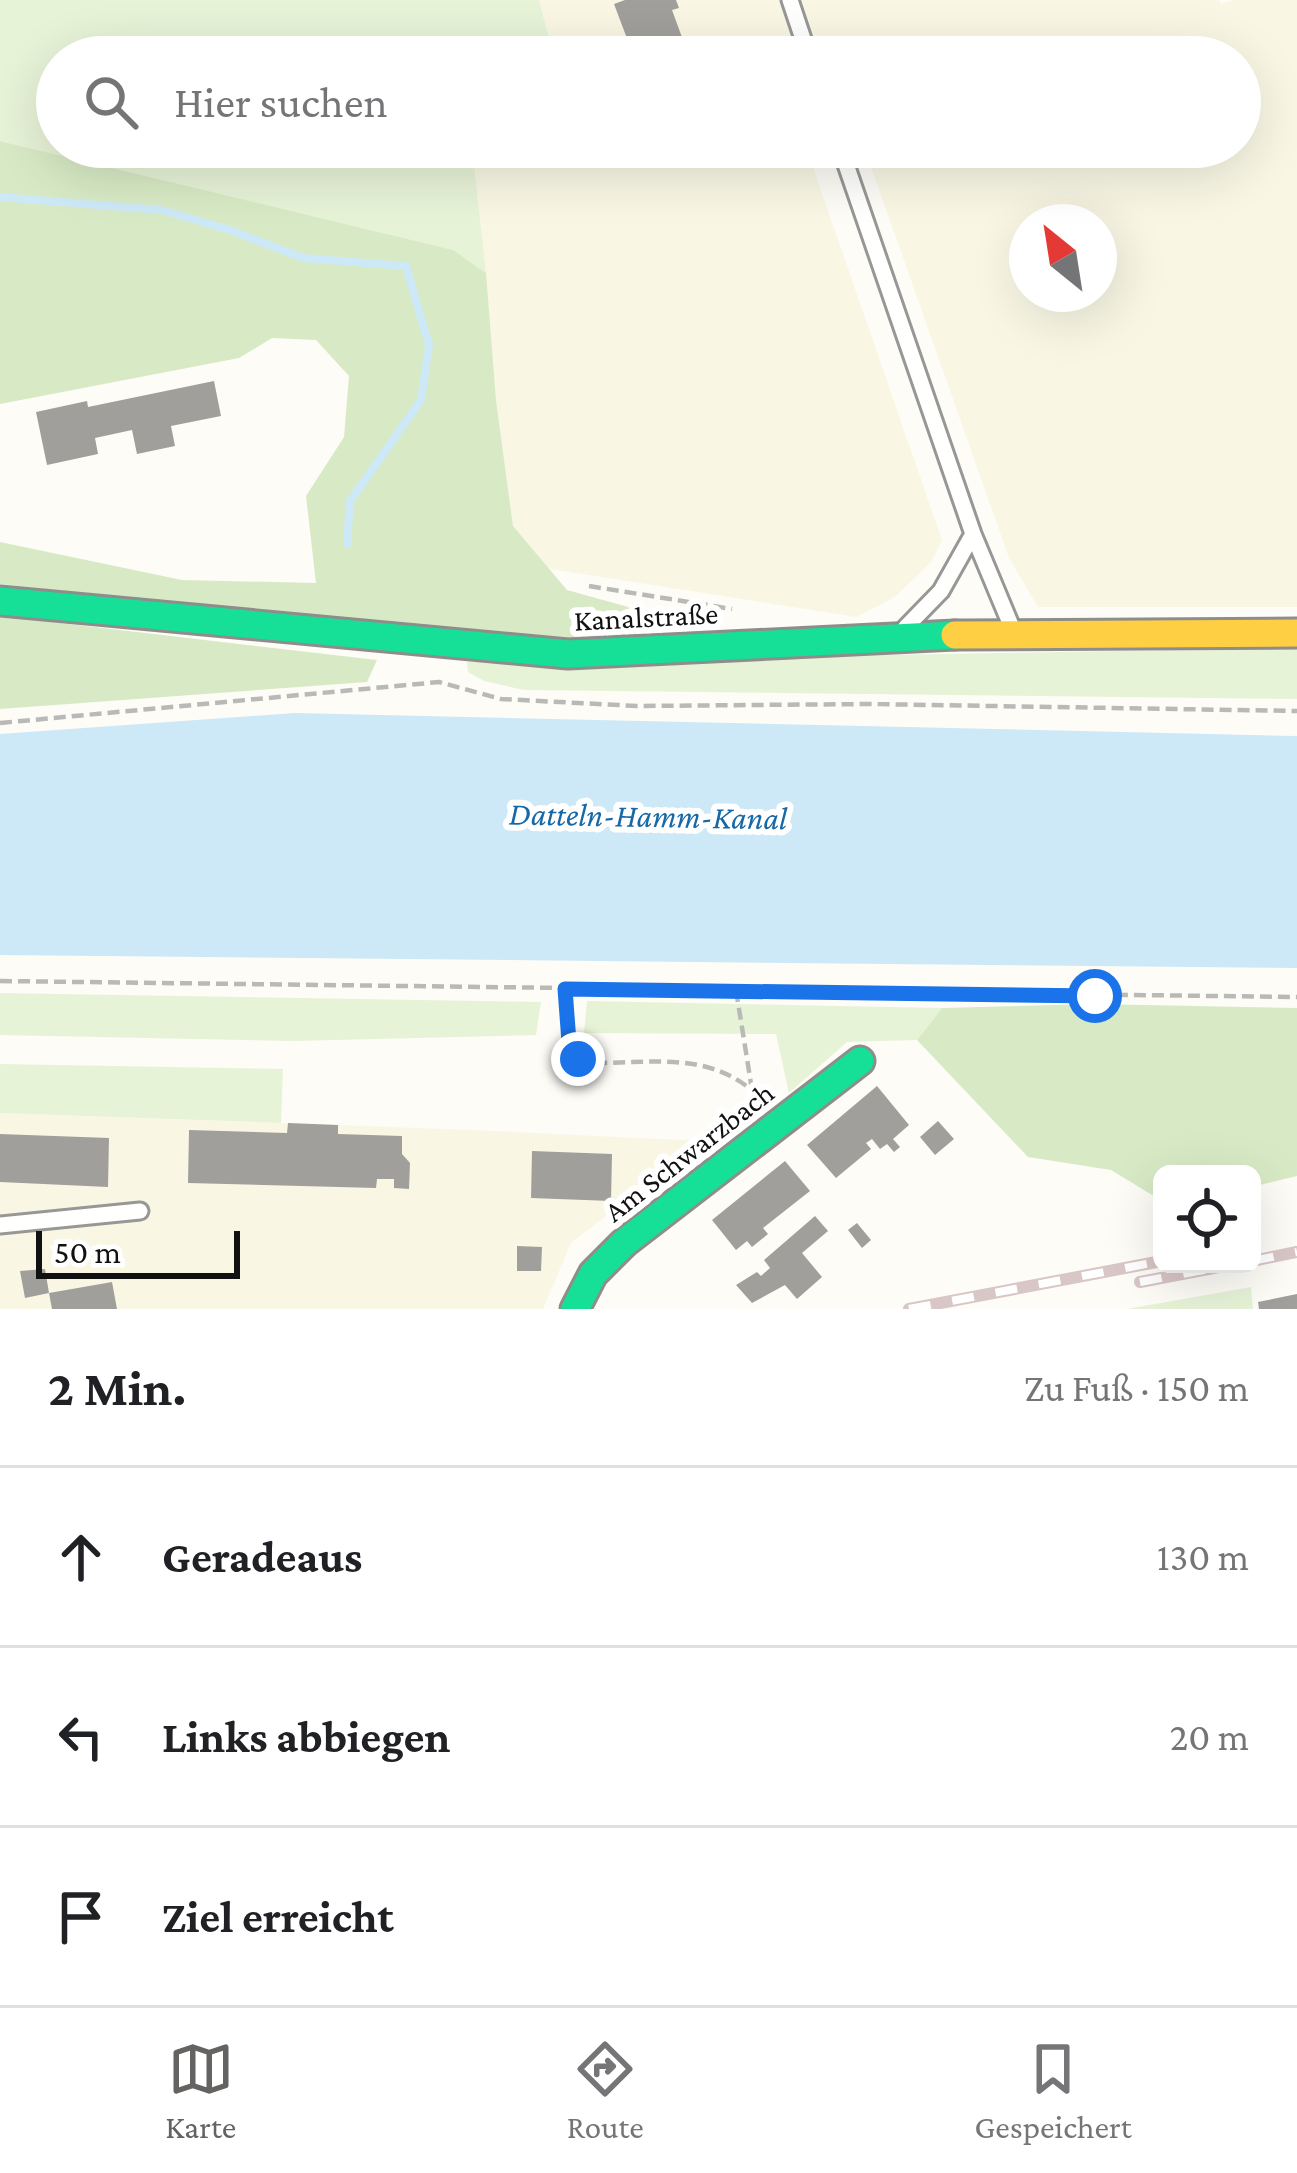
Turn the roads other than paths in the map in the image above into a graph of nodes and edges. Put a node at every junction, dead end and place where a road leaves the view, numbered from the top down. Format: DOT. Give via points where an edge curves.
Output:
graph roads {
  1 [pos="790,0"];
  2 [pos="802,36"];
  3 [pos="847,168"];
  4 [pos="973,534"];
  5 [pos="0,601"];
  6 [pos="1015,632"];
  7 [pos="1297,632"];
  8 [pos="894,638"];
  9 [pos="860,1061"];
  10 [pos="140,1211"];
  11 [pos="0,1225"];
  12 [pos="575,1309"];
  1 -- 2 [label="lane"];
  3 -- 4 [label="lane"];
  4 -- 6 [label="lane"];
  4 -- 8 [label="lane" via="941,591"];
  5 -- 8 [label="street, Kanalstraße" via="568,654"];
  6 -- 7 [label="street, Kanalstraße"];
  6 -- 8 [label="street, Kanalstraße"];
  9 -- 12 [label="street, Am Schwarzbach" via="624,1243 593,1274"];
  10 -- 11 [label="lane"];
}
